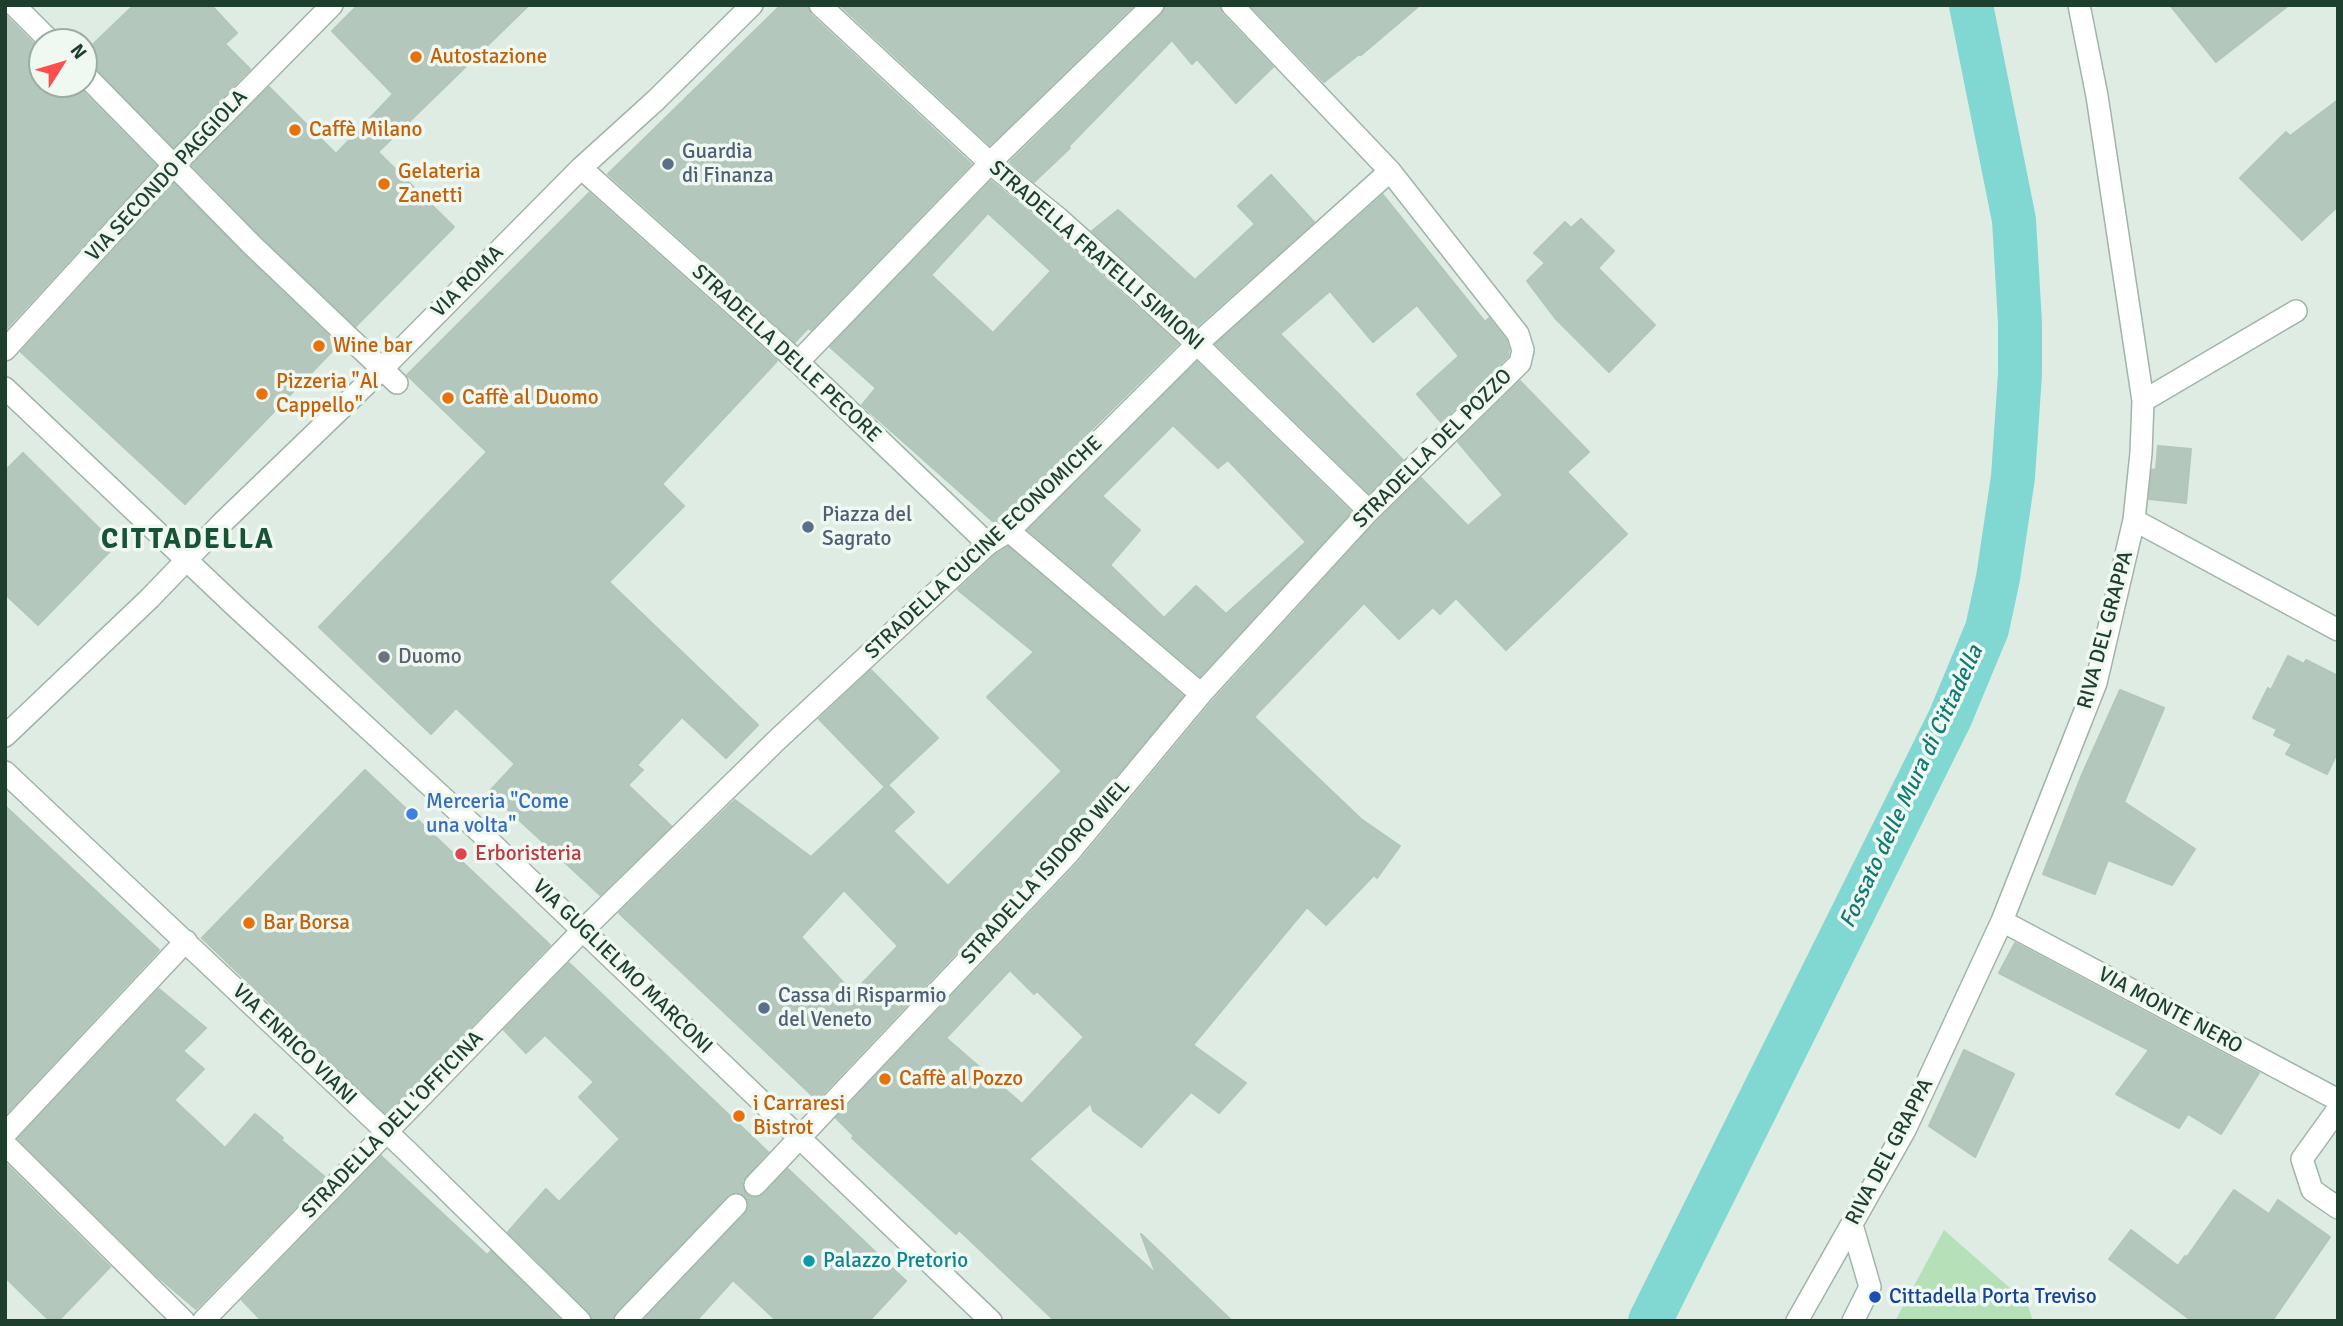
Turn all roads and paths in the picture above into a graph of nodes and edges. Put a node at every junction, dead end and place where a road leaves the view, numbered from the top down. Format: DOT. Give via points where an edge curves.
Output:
graph roads {
  1 [pos="14,5"];
  2 [pos="332,5"];
  3 [pos="752,5"];
  4 [pos="820,5"];
  5 [pos="1153,5"];
  6 [pos="1232,5"];
  7 [pos="2079,5"];
  8 [pos="37,28"];
  9 [pos="98,88"];
  10 [pos="990,163"];
  11 [pos="174,165"];
  12 [pos="581,168"];
  13 [pos="1390,171"];
  14 [pos="2296,311"];
  15 [pos="1197,344"];
  16 [pos="5,350"];
  17 [pos="798,362"];
  18 [pos="390,376"];
  19 [pos="5,388"];
  20 [pos="2143,401"];
  21 [pos="1369,511"];
  22 [pos="2134,520"];
  23 [pos="1009,531"];
  24 [pos="988,544"];
  25 [pos="188,561"];
  26 [pos="2338,630"];
  27 [pos="1201,694"];
  28 [pos="5,736"];
  29 [pos="5,772"];
  30 [pos="2002,921"];
  31 [pos="583,930"];
  32 [pos="186,941"];
  33 [pos="2338,1100"];
  34 [pos="2338,1109"];
  35 [pos="386,1132"];
  36 [pos="5,1133"];
  37 [pos="799,1137"];
  38 [pos="5,1144"];
  39 [pos="755,1185"];
  40 [pos="736,1205"];
  41 [pos="2338,1208"];
  42 [pos="1852,1225"];
  43 [pos="184,1321"];
  44 [pos="203,1321"];
  45 [pos="580,1321"];
  46 [pos="625,1321"];
  47 [pos="991,1321"];
  48 [pos="1797,1321"];
  49 [pos="1853,1321"];
  1 -- 8 [label="street"];
  2 -- 11 [label="street, VIA SECONDO PAGGIOLA"];
  3 -- 12 [label="street, VIA ROMA"];
  4 -- 10 [label="street, STRADELLA FRATELLI SIMIONI"];
  5 -- 10 [label="street"];
  6 -- 13 [label="street, STRADELLA DEL POZZO"];
  7 -- 20 [label="street, RIVA DEL GRAPPA"];
  9 -- 11 [label="street"];
  10 -- 15 [label="street, STRADELLA FRATELLI SIMIONI"];
  10 -- 17 [label="street"];
  11 -- 16 [label="street, VIA SECONDO PAGGIOLA"];
  11 -- 18 [label="street"];
  12 -- 17 [label="street, STRADELLA DELLE PECORE"];
  12 -- 18 [label="street, VIA ROMA"];
  13 -- 15 [label="street, STRADELLA CUCINE ECONOMICHE"];
  13 -- 21 [label="street, STRADELLA DEL POZZO" via="1518,334 1523,350 1520,363"];
  14 -- 20 [label="street"];
  15 -- 21 [label="street, STRADELLA FRATELLI SIMIONI"];
  15 -- 23 [label="street, STRADELLA CUCINE ECONOMICHE"];
  17 -- 24 [label="street, STRADELLA DELLE PECORE"];
  18 -- 25 [label="street, VIA ROMA" via="222,523"];
  19 -- 25 [label="street, VIA GUGLIELMO MARCONI"];
  20 -- 22 [label="street, RIVA DEL GRAPPA"];
  21 -- 27 [label="street, STRADELLA DEL POZZO"];
  22 -- 26 [label="street"];
  22 -- 30 [label="street, RIVA DEL GRAPPA" via="2096,684"];
  23 -- 24 [label="street, STRADELLA CUCINE ECONOMICHE"];
  23 -- 27 [label="street"];
  24 -- 31 [label="street, STRADELLA CUCINE ECONOMICHE" via="778,739"];
  25 -- 28 [label="street, VIA ROMA"];
  25 -- 31 [label="street, VIA GUGLIELMO MARCONI"];
  27 -- 37 [label="street, STRADELLA ISIDORO WIEL" via="1068,854"];
  29 -- 32 [label="street, VIA ENRICO VIANI"];
  30 -- 33 [label="street, VIA MONTE NERO"];
  30 -- 42 [label="street, RIVA DEL GRAPPA" via="1905,1130"];
  31 -- 35 [label="street, STRADELLA DELL'OFFICINA"];
  31 -- 37 [label="street, VIA GUGLIELMO MARCONI"];
  32 -- 35 [label="street, VIA ENRICO VIANI"];
  32 -- 36 [label="street"];
  34 -- 41 [label="street" via="2302,1159 2312,1189"];
  35 -- 44 [label="street, STRADELLA DELL'OFFICINA"];
  35 -- 45 [label="street, VIA ENRICO VIANI"];
  37 -- 39 [label="street, STRADELLA ISIDORO WIEL"];
  37 -- 47 [label="street, VIA GUGLIELMO MARCONI"];
  38 -- 43 [label="street"];
  40 -- 46 [label="street"];
  42 -- 48 [label="street, RIVA DEL GRAPPA"];
  42 -- 49 [label="street" via="1870,1287"];
}
